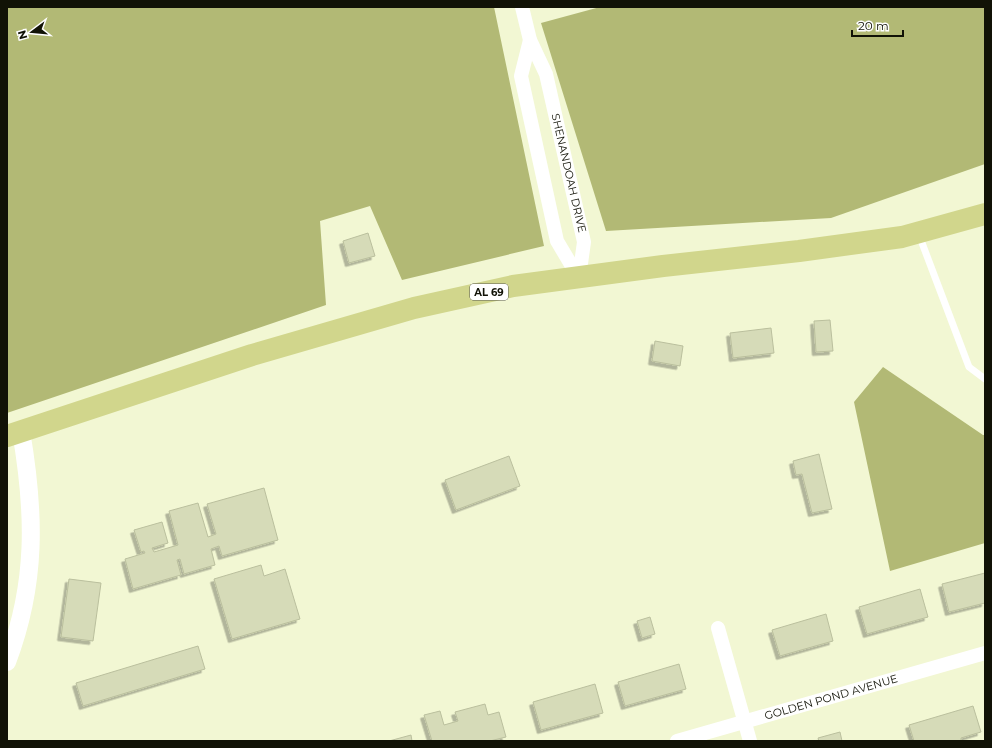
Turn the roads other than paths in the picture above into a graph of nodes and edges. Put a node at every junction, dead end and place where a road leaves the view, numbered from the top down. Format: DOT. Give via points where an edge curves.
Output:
graph roads {
  1 [pos="522,7"];
  2 [pos="530,40"];
  3 [pos="985,214"];
  4 [pos="918,233"];
  5 [pos="579,278"];
  6 [pos="985,378"];
  7 [pos="14,433"];
  8 [pos="718,628"];
  9 [pos="985,653"];
  10 [pos="7,662"];
  11 [pos="746,721"];
  12 [pos="678,741"];
  13 [pos="750,741"];
  1 -- 2 [label="street, SHENANDOAH DRIVE"];
  2 -- 5 [label="street, SHENANDOAH DRIVE" via="546,74 584,242"];
  2 -- 5 [label="street, SHENANDOAH DRIVE" via="521,76 557,242"];
  3 -- 4 [label="main road, AL 69"];
  4 -- 5 [label="main road, AL 69" via="902,238"];
  4 -- 6 [label="lane" via="968,367"];
  5 -- 7 [label="main road, AL 69" via="513,286 414,308 247,357"];
  7 -- 10 [label="street" via="27,468 31,510 30,574 22,615"];
  8 -- 11 [label="street"];
  9 -- 11 [label="street, GOLDEN POND AVENUE"];
  11 -- 12 [label="street, GOLDEN POND AVENUE"];
  11 -- 13 [label="street"];
}
